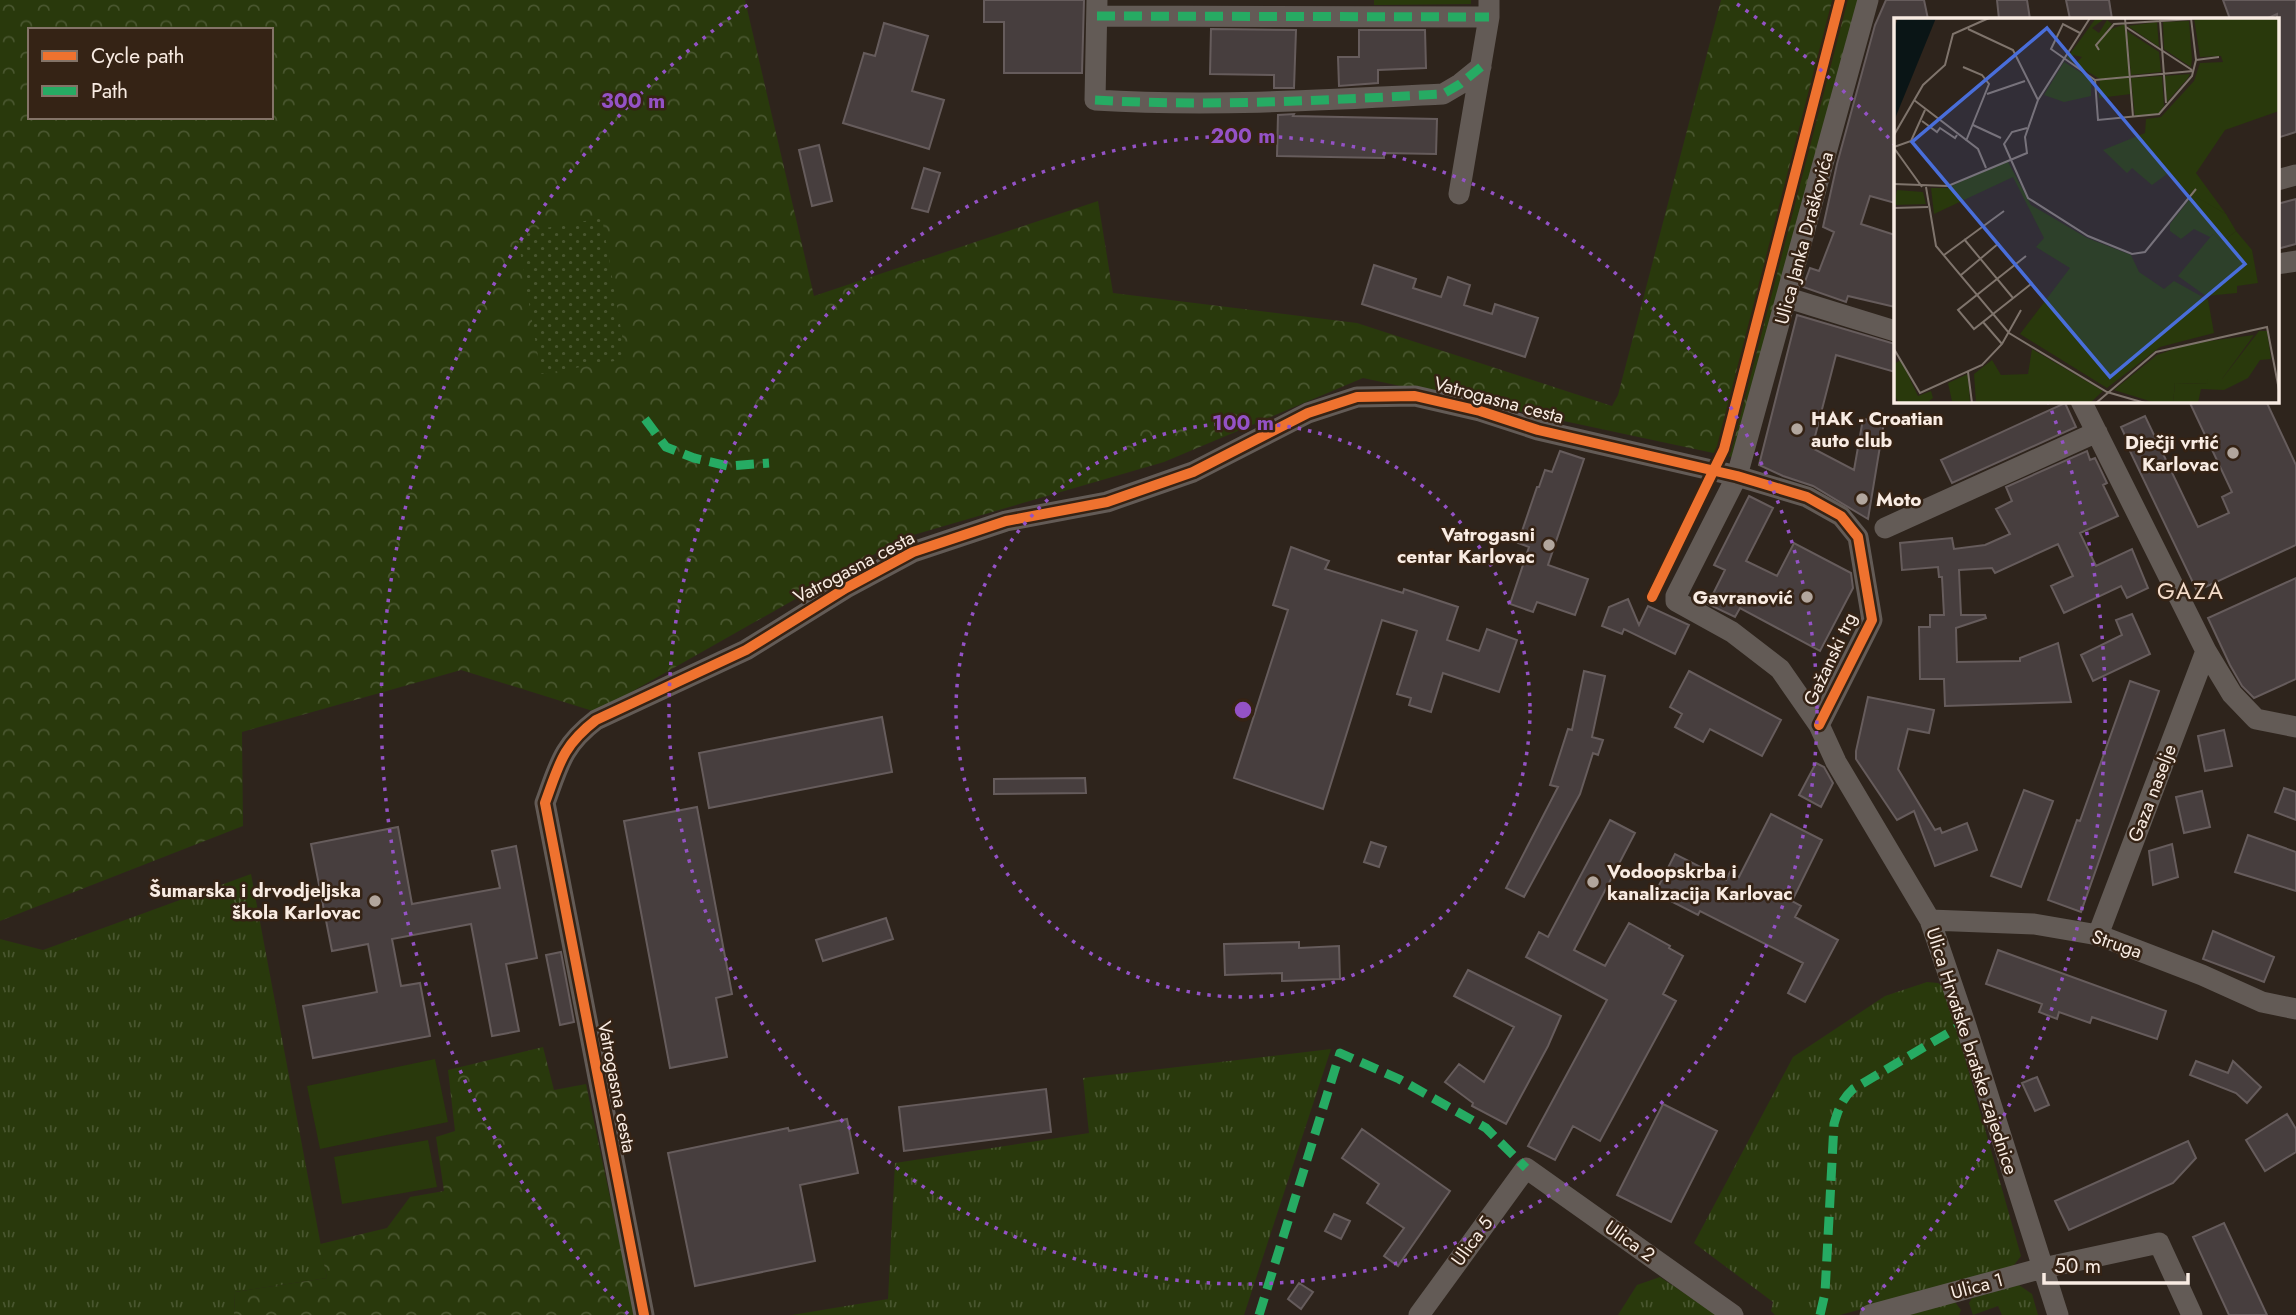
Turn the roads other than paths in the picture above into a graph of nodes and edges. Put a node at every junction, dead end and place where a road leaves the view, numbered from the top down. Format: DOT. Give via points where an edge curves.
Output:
graph roads {
  1 [pos="1868,0"];
  2 [pos="1299,7"];
  3 [pos="1097,8"];
  4 [pos="1489,8"];
  5 [pos="1481,67"];
  6 [pos="2296,175"];
  7 [pos="2278,180"];
  8 [pos="1459,194"];
  9 [pos="2296,261"];
  10 [pos="2278,264"];
  11 [pos="1787,298"];
  12 [pos="1894,331"];
  13 [pos="2082,402"];
  14 [pos="2097,432"];
  15 [pos="1737,476"];
  16 [pos="1885,528"];
  17 [pos="2206,651"];
  18 [pos="1819,725"];
  19 [pos="2296,727"];
  20 [pos="1930,920"];
  21 [pos="2098,935"];
  22 [pos="2296,1009"];
  23 [pos="1526,1168"];
  24 [pos="2043,1268"];
  25 [pos="644,1315"];
  26 [pos="1419,1315"];
  27 [pos="1733,1315"];
  28 [pos="1870,1315"];
  29 [pos="2058,1315"];
  30 [pos="2192,1315"];
  1 -- 11 [label="street, Ulica Janka Draškovića"];
  2 -- 3 [label="street"];
  2 -- 4 [label="street"];
  3 -- 5 [label="street" via="1095,100 1227,102 1443,94"];
  4 -- 5 [label="street"];
  5 -- 8 [label="street"];
  6 -- 7 [label="street"];
  9 -- 10 [label="street"];
  11 -- 12 [label="street"];
  11 -- 15 [label="street, Ulica Janka Draškovića"];
  13 -- 14 [label="street"];
  14 -- 16 [label="street"];
  14 -- 17 [label="street"];
  15 -- 18 [label="street, Gažanski trg" via="1676,601 1732,632 1780,669"];
  15 -- 18 [label="street, Gažanski trg" via="1807,498 1841,516 1858,537 1872,620"];
  15 -- 25 [label="street, Vatrogasna cesta" via="1415,396 1357,397 1308,413 1193,472 1107,502 1006,521 913,552 746,650 596,720 565,750 545,803"];
  17 -- 19 [label="street" via="2232,694 2256,719"];
  17 -- 21 [label="street, Gaza naselje"];
  18 -- 20 [label="street, Ulica Hrvatske bratske zajednice" via="1836,762"];
  20 -- 21 [label="street, Struga" via="2034,924"];
  20 -- 24 [label="street, Ulica Hrvatske bratske zajednice"];
  21 -- 22 [label="street, Struga" via="2262,1002"];
  23 -- 26 [label="street, Ulica 5"];
  23 -- 27 [label="street, Ulica 2"];
  24 -- 28 [label="street, Ulica 1"];
  24 -- 29 [label="street, Ulica Hrvatske bratske zajednice"];
  24 -- 30 [label="street, Ulica 1" via="2159,1243"];
}
